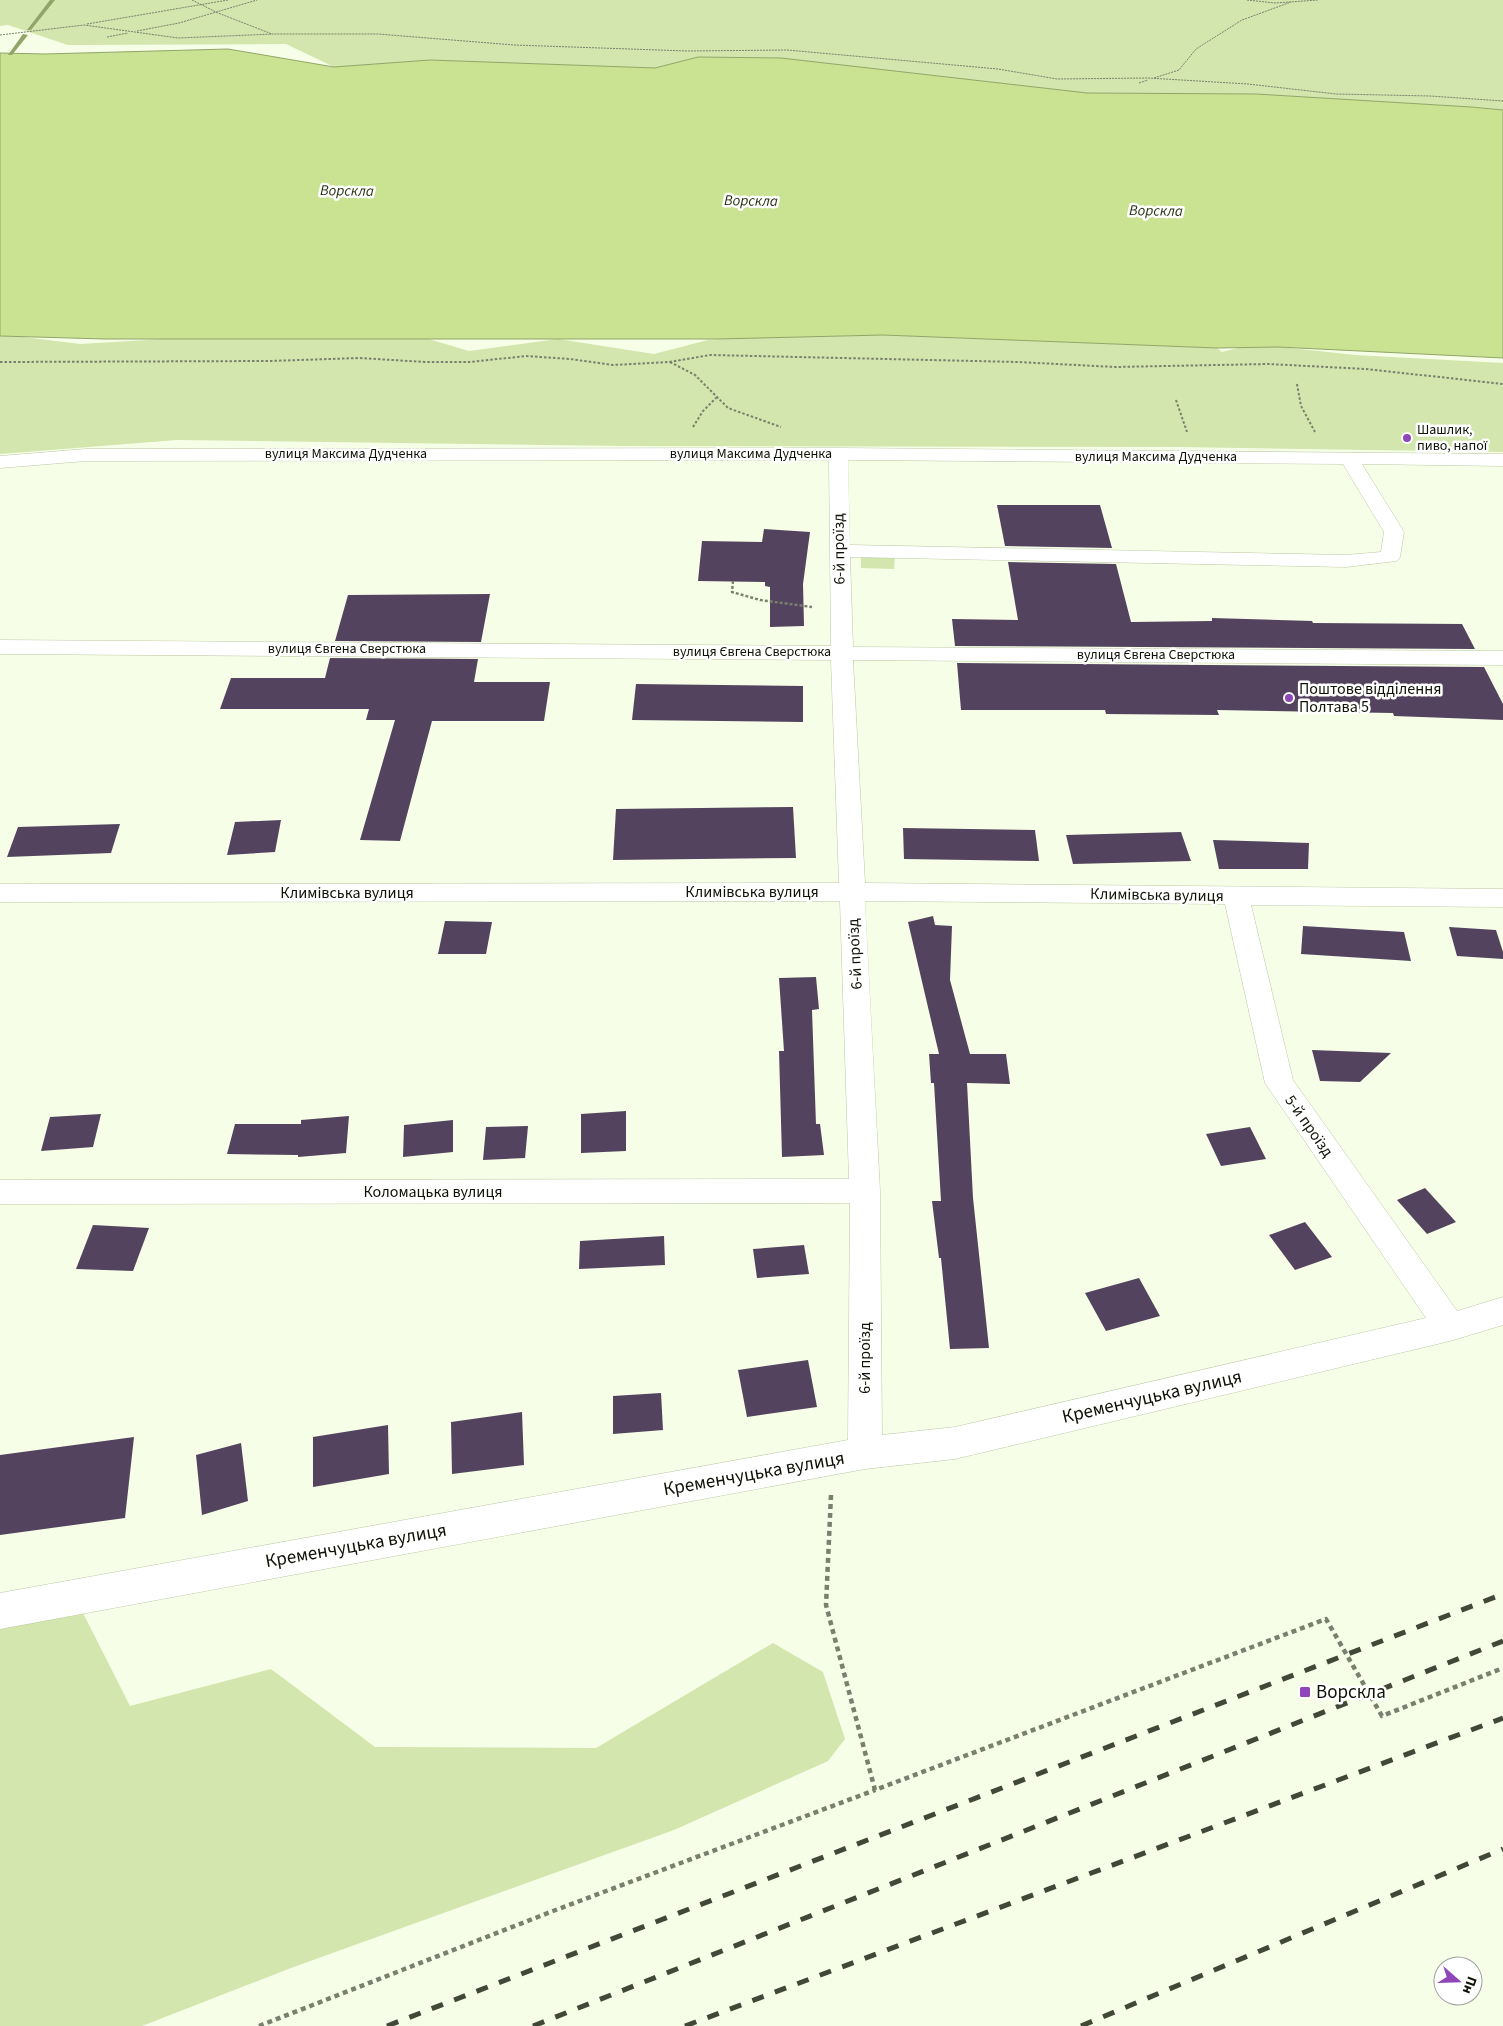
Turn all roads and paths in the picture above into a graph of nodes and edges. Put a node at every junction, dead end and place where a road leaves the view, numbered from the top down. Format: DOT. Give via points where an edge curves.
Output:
graph roads {
  1 [pos="192,0"];
  2 [pos="228,0"];
  3 [pos="257,0"];
  4 [pos="1247,0"];
  5 [pos="1318,0"];
  6 [pos="1291,2"];
  7 [pos="201,4"];
  8 [pos="216,12"];
  9 [pos="84,25"];
  10 [pos="132,32"];
  11 [pos="274,34"];
  12 [pos="0,35"];
  13 [pos="107,37"];
  14 [pos="1152,78"];
  15 [pos="1139,83"];
  16 [pos="1503,101"];
  17 [pos="0,362"];
  18 [pos="669,362"];
  19 [pos="1297,384"];
  20 [pos="1503,384"];
  21 [pos="717,397"];
  22 [pos="1176,400"];
  23 [pos="788,430"];
  24 [pos="1188,436"];
  25 [pos="1318,436"];
  26 [pos="685,454"];
  27 [pos="838,454"];
  28 [pos="1349,458"];
  29 [pos="1503,460"];
  30 [pos="0,462"];
  31 [pos="840,552"];
  32 [pos="733,581"];
  33 [pos="840,608"];
  34 [pos="0,647"];
  35 [pos="842,653"];
  36 [pos="1503,658"];
  37 [pos="852,892"];
  38 [pos="0,893"];
  39 [pos="1236,896"];
  40 [pos="1503,898"];
  41 [pos="865,1191"];
  42 [pos="0,1192"];
  43 [pos="1503,1310"];
  44 [pos="1450,1327"];
  45 [pos="866,1453"];
  46 [pos="832,1460"];
  47 [pos="0,1611"];
  48 [pos="1503,1668"];
  49 [pos="875,1790"];
  50 [pos="259,2026"];
  1 -- 7 [label="path"];
  2 -- 7 [label="path"];
  3 -- 8 [label="path"];
  4 -- 6 [label="path"];
  5 -- 6 [label="path"];
  6 -- 14 [label="path" via="1242,20 1196,49 1179,70"];
  7 -- 8 [label="path"];
  7 -- 9 [label="path"];
  8 -- 10 [label="path"];
  8 -- 11 [label="path"];
  9 -- 10 [label="path"];
  9 -- 12 [label="path"];
  10 -- 11 [label="path" via="178,38"];
  10 -- 13 [label="path"];
  11 -- 14 [label="path" via="378,34 514,45 687,51 786,50 998,69 1057,79"];
  14 -- 15 [label="path"];
  14 -- 16 [label="path" via="1336,94"];
  17 -- 18 [label="path" via="360,358 470,362 526,356 613,365"];
  18 -- 20 [label="path" via="710,356 747,356 1115,366 1268,364 1366,369"];
  18 -- 21 [label="path" via="695,375"];
  19 -- 25 [label="path" via="1301,406"];
  21 -- 23 [label="path" via="728,408"];
  21 -- 26 [label="path" via="691,430 694,440"];
  22 -- 24 [label="path"];
  26 -- 27 [label="street, вулиця Максима Дудченка"];
  26 -- 30 [label="street, вулиця Максима Дудченка" via="86,454"];
  27 -- 28 [label="street, вулиця Максима Дудченка"];
  27 -- 31 [label="street, 6-й проїзд"];
  28 -- 29 [label="street, вулиця Максима Дудченка"];
  28 -- 31 [label="street" via="1394,532 1390,557 1346,561"];
  31 -- 33 [label="street, 6-й проїзд"];
  32 -- 33 [label="path" via="732,592 760,600"];
  33 -- 35 [label="street, 6-й проїзд"];
  34 -- 35 [label="street, вулиця Євгена Сверстюка"];
  35 -- 36 [label="street, вулиця Євгена Сверстюка"];
  35 -- 37 [label="street, 6-й проїзд"];
  37 -- 38 [label="street, Климівська вулиця"];
  37 -- 39 [label="street, Климівська вулиця"];
  37 -- 41 [label="street, 6-й проїзд"];
  39 -- 40 [label="street, Климівська вулиця"];
  39 -- 44 [label="street, 5-й проїзд" via="1279,1083"];
  41 -- 42 [label="street, Коломацька вулиця"];
  41 -- 45 [label="street, 6-й проїзд"];
  43 -- 44 [label="street, Кременчуцька вулиця"];
  44 -- 45 [label="street, Кременчуцька вулиця" via="955,1443"];
  45 -- 46 [label="street, Кременчуцька вулиця"];
  46 -- 47 [label="street, Кременчуцька вулиця"];
  46 -- 49 [label="path" via="826,1605"];
  48 -- 49 [label="path" via="1382,1716 1326,1619"];
  49 -- 50 [label="path" via="544,1914"];
}
